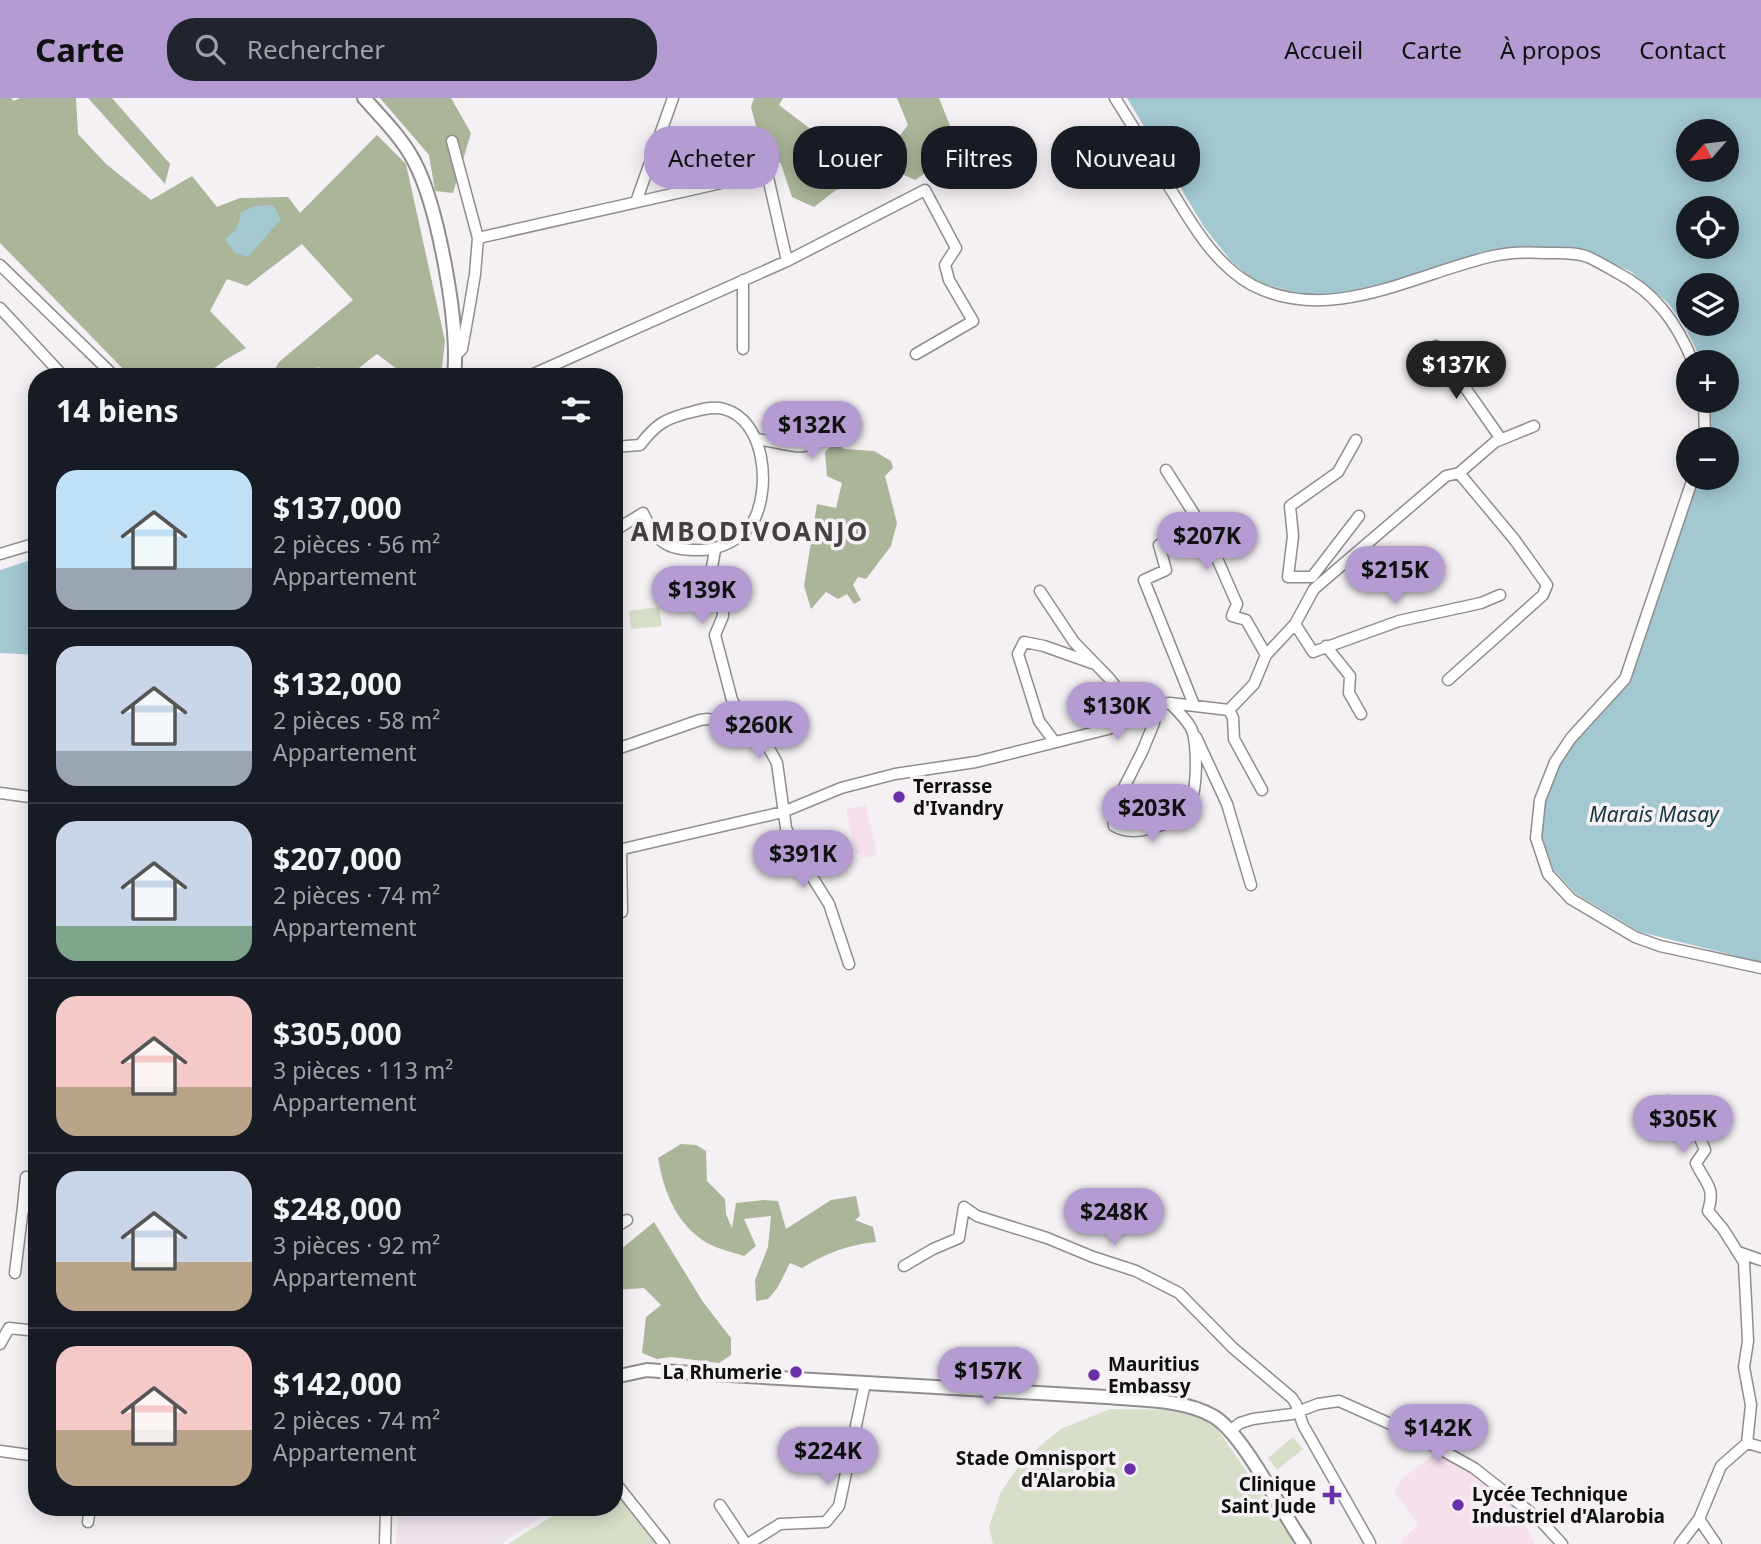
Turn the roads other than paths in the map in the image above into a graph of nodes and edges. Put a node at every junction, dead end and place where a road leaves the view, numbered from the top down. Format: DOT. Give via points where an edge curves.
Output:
graph roads {
  1 [pos="364,98"];
  2 [pos="673,98"];
  3 [pos="1115,98"];
  4 [pos="452,141"];
  5 [pos="694,189"];
  6 [pos="771,189"];
  7 [pos="636,202"];
  8 [pos="478,238"];
  9 [pos="787,261"];
  10 [pos="0,265"];
  11 [pos="743,280"];
  12 [pos="0,308"];
  13 [pos="1436,346"];
  14 [pos="743,349"];
  15 [pos="1688,350"];
  16 [pos="916,354"];
  17 [pos="456,355"];
  18 [pos="56,368"];
  19 [pos="106,368"];
  20 [pos="455,368"];
  21 [pos="547,368"];
  22 [pos="839,411"];
  23 [pos="1534,426"];
  24 [pos="757,439"];
  25 [pos="1501,439"];
  26 [pos="1356,440"];
  27 [pos="623,446"];
  28 [pos="1166,470"];
  29 [pos="1459,473"];
  30 [pos="1689,490"];
  31 [pos="1359,516"];
  32 [pos="1198,520"];
  33 [pos="623,525"];
  34 [pos="28,545"];
  35 [pos="715,550"];
  36 [pos="0,554"];
  37 [pos="1312,577"];
  38 [pos="1314,589"];
  39 [pos="1040,591"];
  40 [pos="1500,594"];
  41 [pos="1295,624"];
  42 [pos="1326,646"];
  43 [pos="1266,654"];
  44 [pos="1092,663"];
  45 [pos="1448,680"];
  46 [pos="1170,703"];
  47 [pos="1194,705"];
  48 [pos="1155,708"];
  49 [pos="1229,710"];
  50 [pos="1361,714"];
  51 [pos="1139,716"];
  52 [pos="708,719"];
  53 [pos="1192,730"];
  54 [pos="1054,741"];
  55 [pos="623,747"];
  56 [pos="1262,790"];
  57 [pos="0,793"];
  58 [pos="28,797"];
  59 [pos="783,812"];
  60 [pos="623,849"];
  61 [pos="1251,886"];
  62 [pos="849,964"];
  63 [pos="1761,968"];
  64 [pos="1668,1101"];
  65 [pos="26,1177"];
  66 [pos="23,1207"];
  67 [pos="28,1207"];
  68 [pos="627,1220"];
  69 [pos="623,1222"];
  70 [pos="1738,1252"];
  71 [pos="1761,1260"];
  72 [pos="904,1266"];
  73 [pos="15,1273"];
  74 [pos="28,1330"];
  75 [pos="0,1343"];
  76 [pos="623,1375"];
  77 [pos="865,1383"];
  78 [pos="1299,1411"];
  79 [pos="1230,1431"];
  80 [pos="1747,1443"];
  81 [pos="1761,1447"];
  82 [pos="0,1451"];
  83 [pos="28,1454"];
  84 [pos="623,1492"];
  85 [pos="720,1506"];
  86 [pos="89,1516"];
  87 [pos="386,1516"];
  88 [pos="1699,1519"];
  89 [pos="88,1521"];
  90 [pos="1370,1543"];
  91 [pos="385,1544"];
  92 [pos="664,1544"];
  93 [pos="747,1544"];
  94 [pos="1304,1544"];
  95 [pos="1562,1544"];
  96 [pos="1680,1544"];
  97 [pos="1716,1544"];
  1 -- 17 [label="main road" via="414,161 434,216"];
  2 -- 7 [label="street"];
  3 -- 15 [label="street" via="1194,227 1226,266 1251,284 1279,296 1320,301 1394,288 1493,256 1564,253 1587,257 1650,294 1665,309"];
  4 -- 8 [label="street"];
  5 -- 7 [label="street"];
  6 -- 9 [label="street"];
  7 -- 8 [label="street"];
  8 -- 17 [label="street" via="462,349"];
  9 -- 11 [label="street"];
  9 -- 16 [label="street" via="925,190 956,248 945,265 949,281 973,321"];
  10 -- 19 [label="street"];
  11 -- 14 [label="street"];
  11 -- 21 [label="street"];
  12 -- 18 [label="street"];
  13 -- 25 [label="street"];
  17 -- 20 [label="main road"];
  22 -- 24 [label="street" via="818,441 805,447"];
  23 -- 25 [label="street"];
  24 -- 27 [label="street" via="735,415 707,408 652,428 640,445"];
  24 -- 35 [label="street" via="764,478 754,519 739,536"];
  25 -- 29 [label="street"];
  26 -- 37 [label="street" via="1338,472 1290,506 1293,536 1288,577"];
  28 -- 32 [label="street"];
  29 -- 38 [label="street" via="1446,476"];
  29 -- 45 [label="street" via="1547,585 1543,595"];
  30 -- 63 [label="street" via="1625,679 1555,762 1539,800 1536,838 1548,874 1571,899 1635,937"];
  31 -- 37 [label="street"];
  32 -- 43 [label="street" via="1237,604 1233,616 1246,620"];
  32 -- 47 [label="street" via="1158,545 1166,570 1144,580"];
  33 -- 35 [label="street" via="643,513 659,541 685,550"];
  34 -- 36 [label="street"];
  35 -- 59 [label="street" via="712,567 723,600 723,616 715,635 721,666 737,709 761,734 777,762"];
  37 -- 38 [label="street"];
  38 -- 41 [label="street"];
  39 -- 44 [label="street"];
  40 -- 42 [label="street"];
  41 -- 42 [label="street" via="1313,652"];
  41 -- 43 [label="street"];
  42 -- 50 [label="street" via="1350,676 1349,693"];
  43 -- 49 [label="street" via="1254,684"];
  44 -- 51 [label="street"];
  44 -- 54 [label="street" via="1024,642 1018,654 1040,721"];
  46 -- 47 [label="street"];
  46 -- 48 [label="street"];
  46 -- 53 [label="street"];
  47 -- 49 [label="street"];
  48 -- 51 [label="street"];
  48 -- 53 [label="street" via="1142,752 1112,811 1114,826 1140,831 1174,820 1188,808 1197,772"];
  49 -- 56 [label="street" via="1234,739"];
  51 -- 54 [label="street" via="1108,729"];
  52 -- 55 [label="street"];
  53 -- 61 [label="street" via="1227,804"];
  54 -- 59 [label="street" via="958,766 854,784"];
  57 -- 58 [label="street"];
  59 -- 60 [label="street"];
  59 -- 62 [label="street" via="796,851 829,904"];
  64 -- 70 [label="street" via="1699,1136 1705,1150 1696,1163 1713,1196 1708,1211"];
  65 -- 66 [label="street"];
  66 -- 67 [label="street"];
  66 -- 73 [label="street"];
  68 -- 69 [label="street"];
  70 -- 71 [label="street"];
  70 -- 80 [label="street" via="1746,1279 1744,1367 1751,1405"];
  72 -- 78 [label="street" via="959,1238 964,1207 977,1216 1136,1271 1179,1293 1233,1348 1292,1398"];
  74 -- 75 [label="street" via="9,1328"];
  76 -- 77 [label="main road" via="647,1370"];
  77 -- 79 [label="main road" via="1157,1401 1215,1416"];
  77 -- 93 [label="street" via="839,1506 826,1522 780,1524"];
  78 -- 79 [label="street" via="1253,1419"];
  78 -- 90 [label="street"];
  78 -- 95 [label="street" via="1339,1401 1444,1450 1540,1520"];
  79 -- 94 [label="main road"];
  80 -- 81 [label="street"];
  80 -- 88 [label="street" via="1721,1466"];
  82 -- 83 [label="street"];
  84 -- 92 [label="street"];
  85 -- 93 [label="street"];
  86 -- 89 [label="street"];
  87 -- 91 [label="street"];
  88 -- 96 [label="street"];
  88 -- 97 [label="street"];
}
